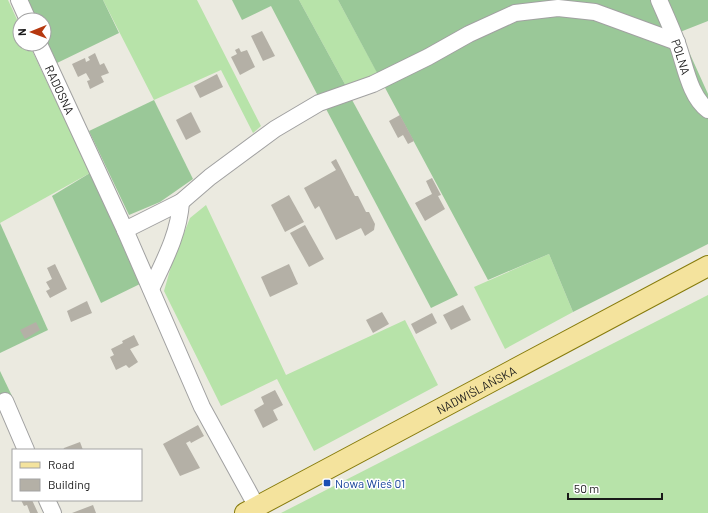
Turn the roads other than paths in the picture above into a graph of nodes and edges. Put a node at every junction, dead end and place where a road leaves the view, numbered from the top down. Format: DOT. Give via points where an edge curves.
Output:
graph roads {
  1 [pos="19,0"];
  2 [pos="659,0"];
  3 [pos="24,12"];
  4 [pos="677,42"];
  5 [pos="42,52"];
  6 [pos="708,110"];
  7 [pos="181,202"];
  8 [pos="125,230"];
  9 [pos="708,266"];
  10 [pos="151,289"];
  11 [pos="5,401"];
  12 [pos="26,449"];
  13 [pos="47,501"];
  14 [pos="251,510"];
  15 [pos="52,513"];
  1 -- 3 [label="street"];
  2 -- 4 [label="street, POLNA"];
  4 -- 6 [label="street, POLNA" via="694,90 703,107"];
  4 -- 7 [label="street" via="595,12 558,8 515,13 373,84 319,103 275,129"];
  5 -- 8 [label="street, RADOSNA"];
  7 -- 8 [label="street"];
  7 -- 10 [label="street" via="180,220"];
  8 -- 10 [label="street, RADOSNA"];
  9 -- 14 [label="main road, NADWIŚLAŃSKA"];
  10 -- 14 [label="street, RADOSNA" via="202,407"];
  11 -- 12 [label="street"];
  13 -- 15 [label="street"];
}
